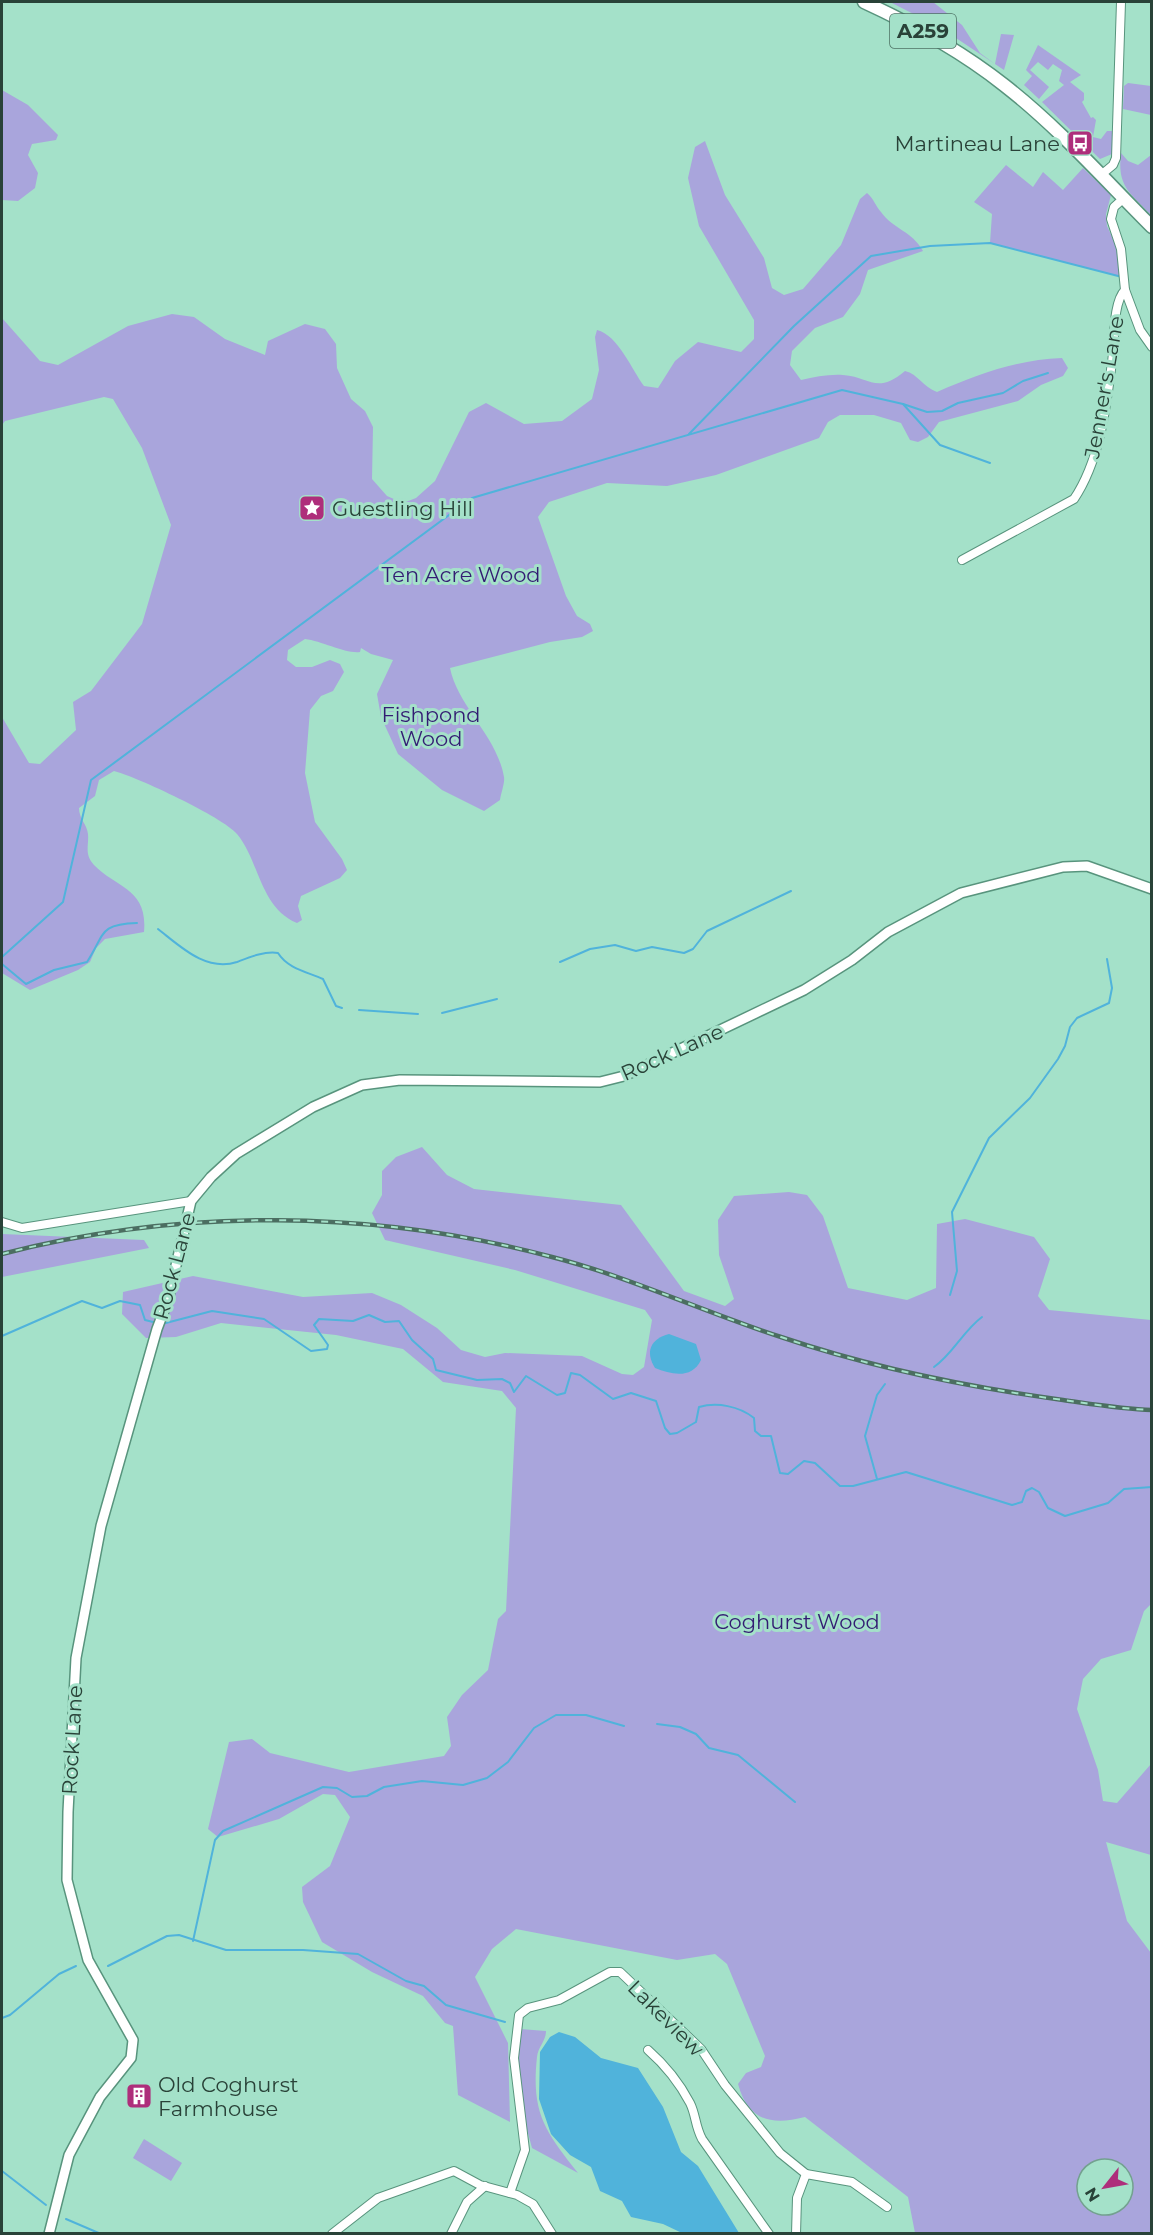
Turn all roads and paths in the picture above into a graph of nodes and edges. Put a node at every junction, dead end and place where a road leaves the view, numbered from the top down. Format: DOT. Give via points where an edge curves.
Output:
graph roads {
  1 [pos="864,2"];
  2 [pos="1121,2"];
  3 [pos="1101,175"];
  4 [pos="1124,198"];
  5 [pos="1152,228"];
  6 [pos="1125,290"];
  7 [pos="1152,347"];
  8 [pos="962,560"];
  9 [pos="1152,890"];
  10 [pos="191,1201"];
  11 [pos="2,1222"];
  12 [pos="648,2050"];
  13 [pos="806,2174"];
  14 [pos="485,2186"];
  15 [pos="510,2193"];
  16 [pos="886,2207"];
  17 [pos="49,2234"];
  18 [pos="332,2234"];
  19 [pos="451,2234"];
  20 [pos="552,2234"];
  21 [pos="769,2234"];
  22 [pos="796,2234"];
  1 -- 3 [label="highway, A259" via="980,66 1033,109"];
  2 -- 3 [label="street" via="1116,158"];
  3 -- 4 [label="highway, A259"];
  4 -- 5 [label="highway, A259"];
  4 -- 6 [label="street" via="1114,207 1111,219 1121,249"];
  6 -- 7 [label="street" via="1140,330"];
  6 -- 8 [label="street, Jenner's Lane" via="1118,301 1102,421 1085,483 1074,500"];
  9 -- 10 [label="street, Rock Lane" via="1087,866 1063,867 961,893 888,932 804,990 624,1076 600,1082 400,1080 362,1085 314,1107 236,1154"];
  10 -- 11 [label="street" via="22,1228"];
  10 -- 17 [label="street, Rock Lane" via="168,1300 101,1526 75,1669 67,1880 88,1960 133,2040 130,2058 100,2097 69,2155"];
  12 -- 21 [label="street" via="690,2103 694,2125 702,2139"];
  13 -- 15 [label="street, Lakeview" via="780,2153 701,2049 620,1972 610,1972 559,2000 528,2008 519,2015 514,2058 525,2150"];
  13 -- 16 [label="street" via="852,2182"];
  13 -- 22 [label="street" via="797,2198"];
  14 -- 15 [label="street"];
  14 -- 18 [label="street" via="458,2172 447,2172 378,2198"];
  14 -- 19 [label="street" via="467,2202"];
  15 -- 20 [label="street" via="533,2204"];
}
